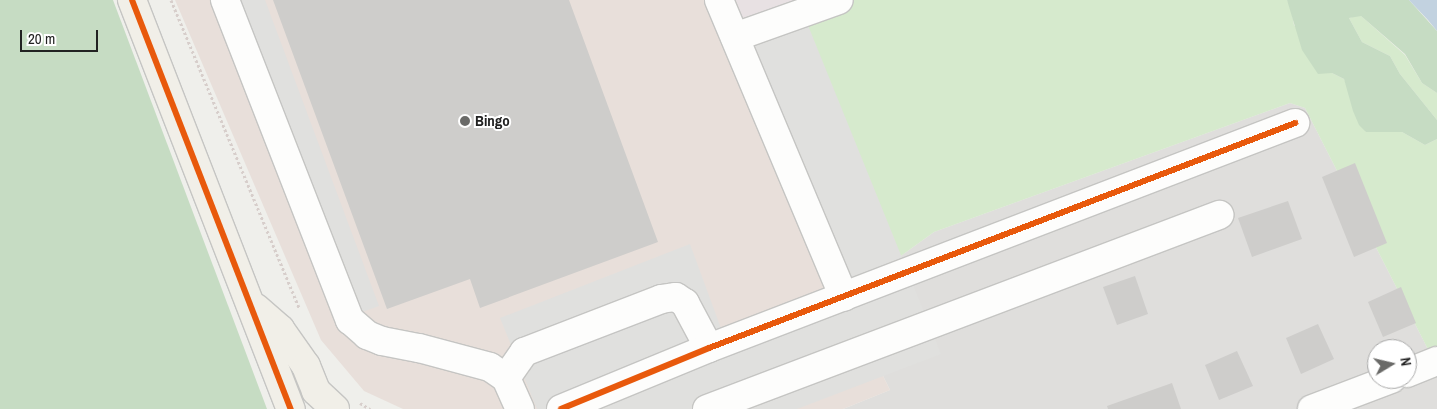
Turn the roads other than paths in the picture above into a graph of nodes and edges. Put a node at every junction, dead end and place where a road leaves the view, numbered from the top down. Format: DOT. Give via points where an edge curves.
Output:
graph roads {
  1 [pos="132,0"];
  2 [pos="225,0"];
  3 [pos="719,0"];
  4 [pos="839,0"];
  5 [pos="735,37"];
  6 [pos="1295,123"];
  7 [pos="1219,215"];
  8 [pos="844,297"];
  9 [pos="251,304"];
  10 [pos="710,348"];
  11 [pos="1437,361"];
  12 [pos="1417,369"];
  13 [pos="506,378"];
  14 [pos="1367,388"];
  15 [pos="345,404"];
  16 [pos="291,409"];
  17 [pos="520,409"];
  18 [pos="560,409"];
  19 [pos="707,409"];
  20 [pos="1312,409"];
  1 -- 9 [label="main road"];
  2 -- 13 [label="street" via="350,320 382,341 490,367"];
  3 -- 5 [label="street"];
  4 -- 5 [label="street"];
  5 -- 8 [label="street"];
  6 -- 8 [label="street"];
  7 -- 19 [label="street"];
  8 -- 10 [label="street"];
  9 -- 15 [label="main road" via="280,329 306,366 316,391"];
  9 -- 16 [label="main road"];
  10 -- 13 [label="street" via="685,302 676,297 661,298 524,352"];
  10 -- 18 [label="street"];
  11 -- 12 [label="street"];
  13 -- 17 [label="street"];
  14 -- 20 [label="street"];
}
